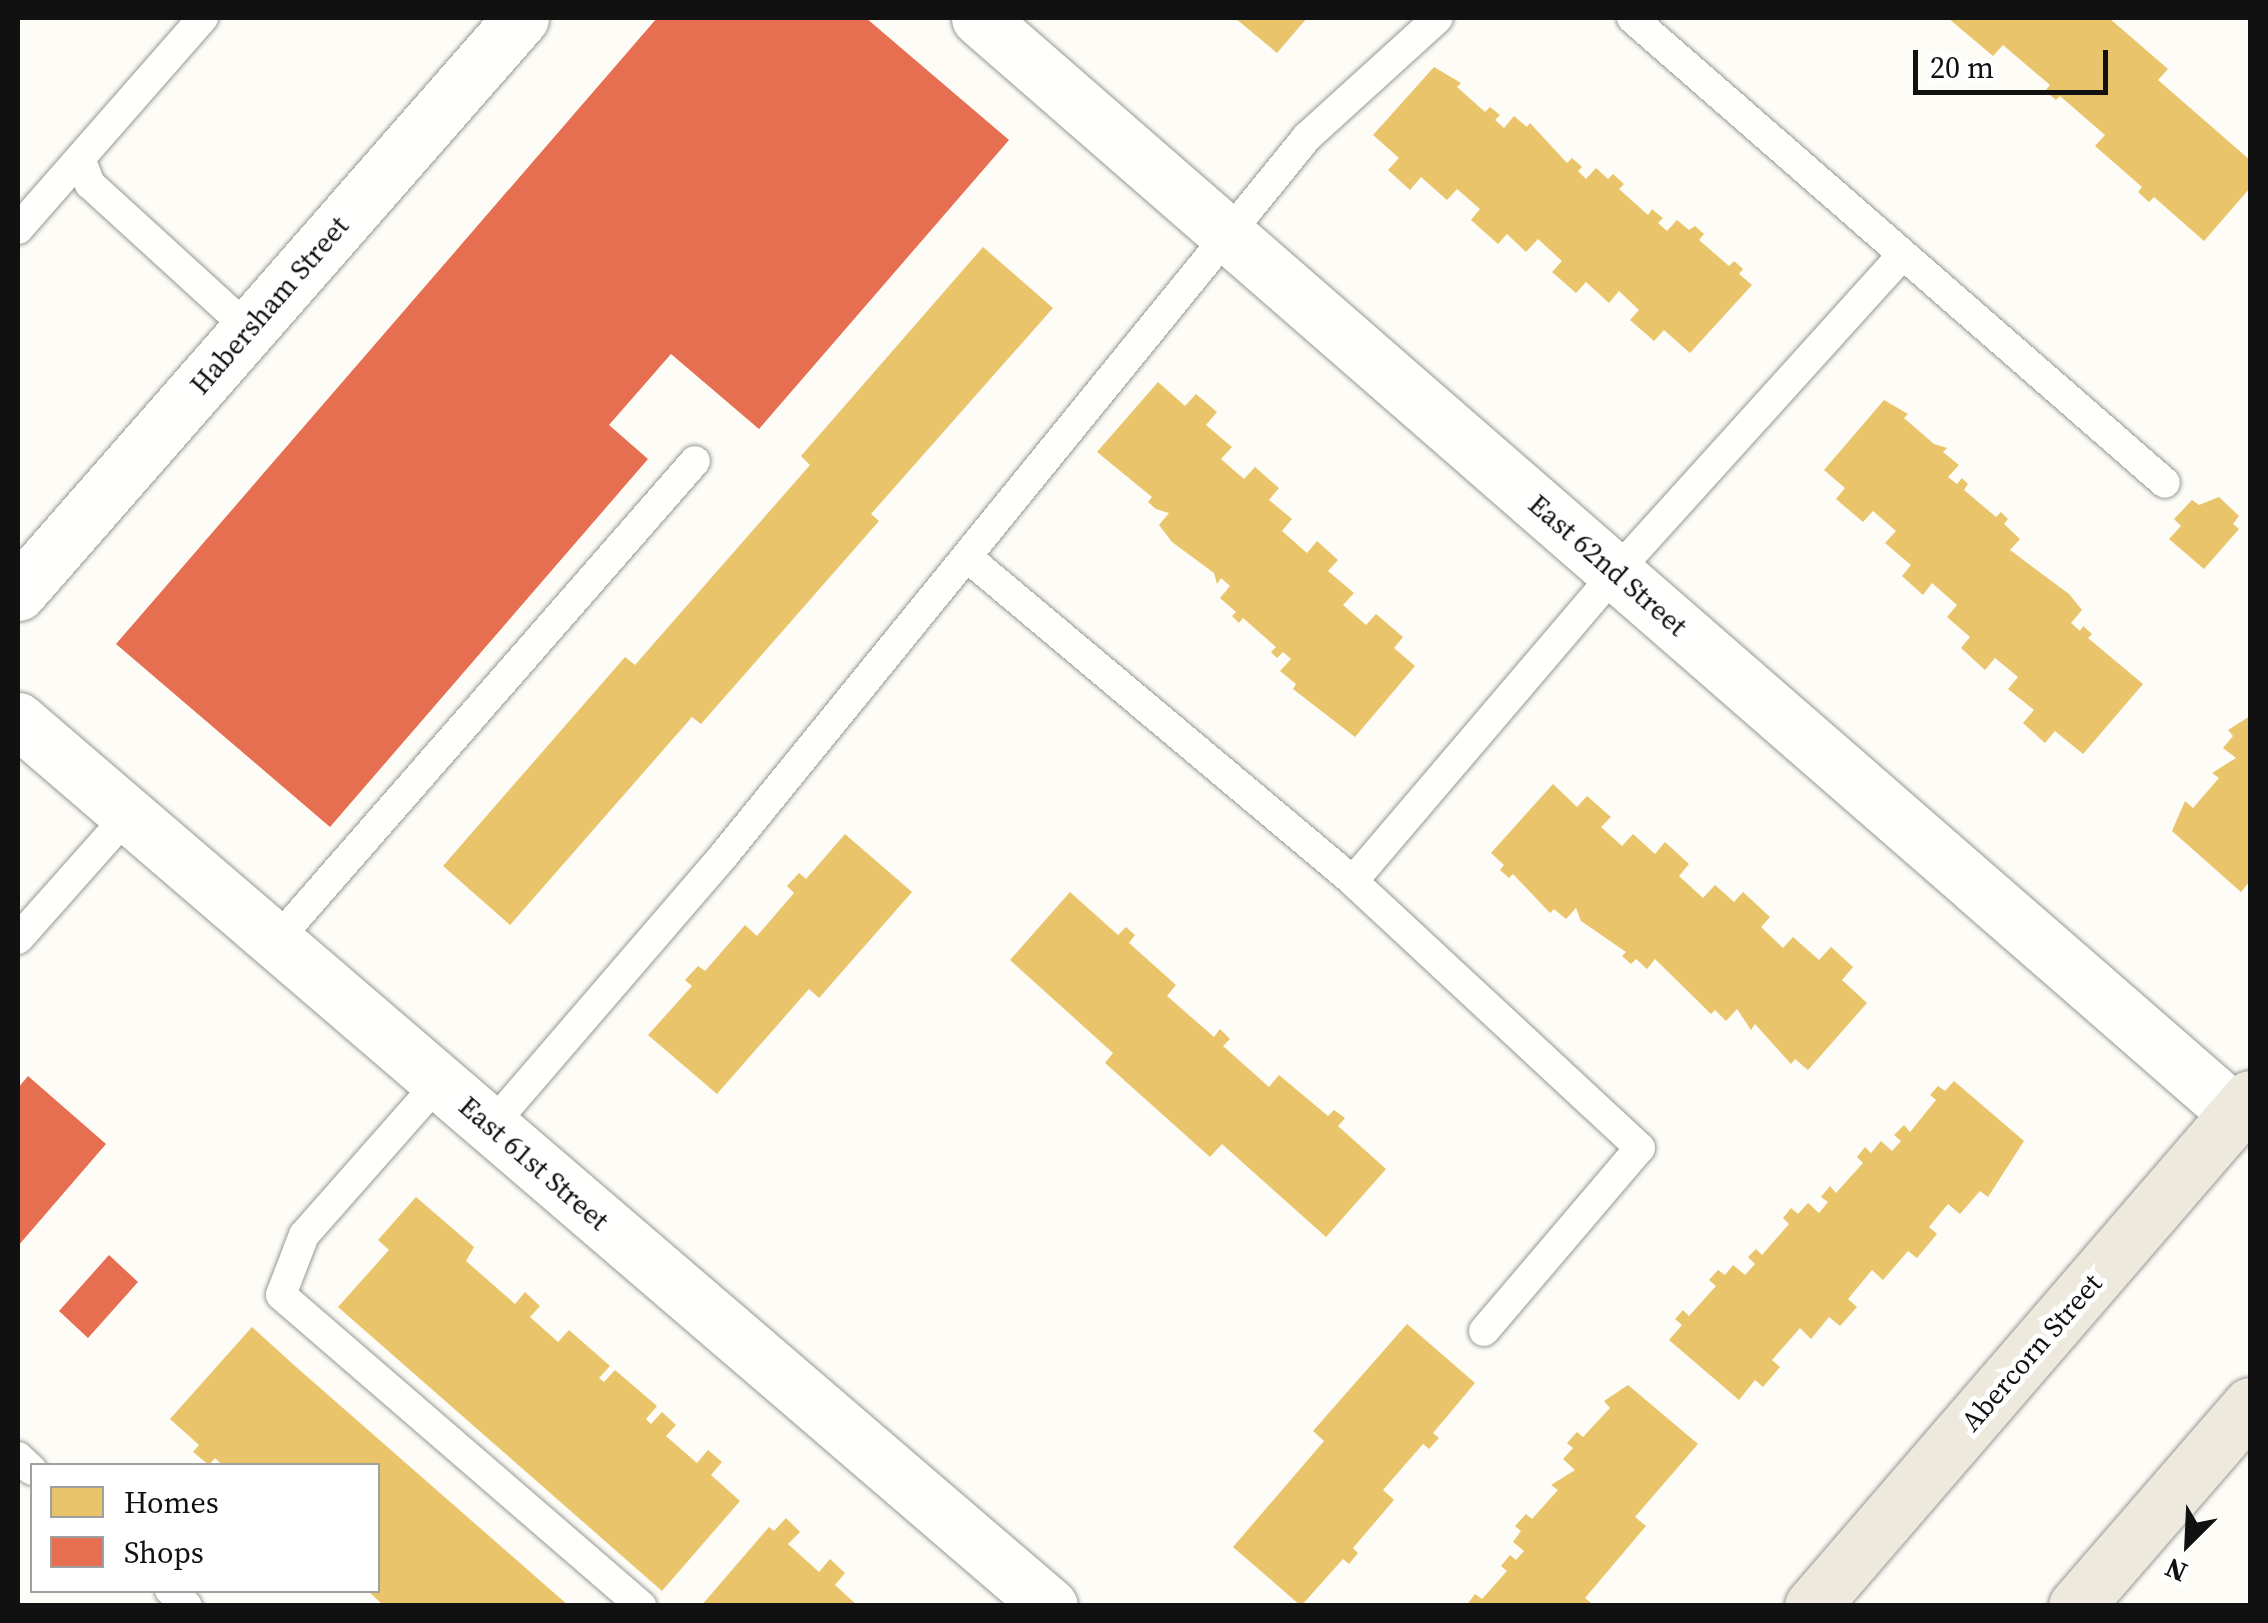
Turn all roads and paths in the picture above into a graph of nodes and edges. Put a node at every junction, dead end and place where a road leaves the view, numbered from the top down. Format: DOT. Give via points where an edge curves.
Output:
graph roads {
  1 [pos="202,18"];
  2 [pos="521,18"];
  3 [pos="979,18"];
  4 [pos="1438,18"];
  5 [pos="1632,18"];
  6 [pos="81,161"];
  7 [pos="18,228"];
  8 [pos="1226,232"];
  9 [pos="1901,257"];
  10 [pos="249,329"];
  11 [pos="695,461"];
  12 [pos="2164,483"];
  13 [pos="967,557"];
  14 [pos="1616,572"];
  15 [pos="18,593"];
  16 [pos="18,720"];
  17 [pos="128,814"];
  18 [pos="1353,881"];
  19 [pos="18,936"];
  20 [pos="276,941"];
  21 [pos="439,1082"];
  22 [pos="2246,1116"];
  23 [pos="492,1126"];
  24 [pos="1484,1332"];
  25 [pos="2250,1405"];
  26 [pos="641,1606"];
  27 [pos="1050,1606"];
  28 [pos="1812,1606"];
  29 [pos="2076,1606"];
  1 -- 6 [label="lane" via="94,136"];
  2 -- 10 [label="street, Habersham Street"];
  3 -- 8 [label="street, East 62nd Street"];
  4 -- 8 [label="lane" via="1307,137"];
  5 -- 9 [label="lane"];
  6 -- 7 [label="lane"];
  6 -- 10 [label="lane" via="90,184"];
  8 -- 13 [label="lane"];
  8 -- 14 [label="street, East 62nd Street"];
  9 -- 12 [label="lane"];
  9 -- 14 [label="lane"];
  10 -- 15 [label="street, Habersham Street"];
  11 -- 20 [label="lane"];
  13 -- 18 [label="lane"];
  13 -- 23 [label="lane"];
  14 -- 18 [label="lane"];
  14 -- 22 [label="street, East 62nd Street"];
  16 -- 17 [label="street, East 61st Street"];
  17 -- 19 [label="lane"];
  17 -- 20 [label="street, East 61st Street"];
  18 -- 24 [label="lane" via="1640,1148"];
  20 -- 21 [label="street, East 61st Street"];
  21 -- 23 [label="street, East 61st Street"];
  21 -- 26 [label="lane" via="304,1235 282,1295"];
  22 -- 28 [label="main road, Abercorn Street"];
  23 -- 27 [label="street, East 61st Street"];
  25 -- 29 [label="main road"];
}
